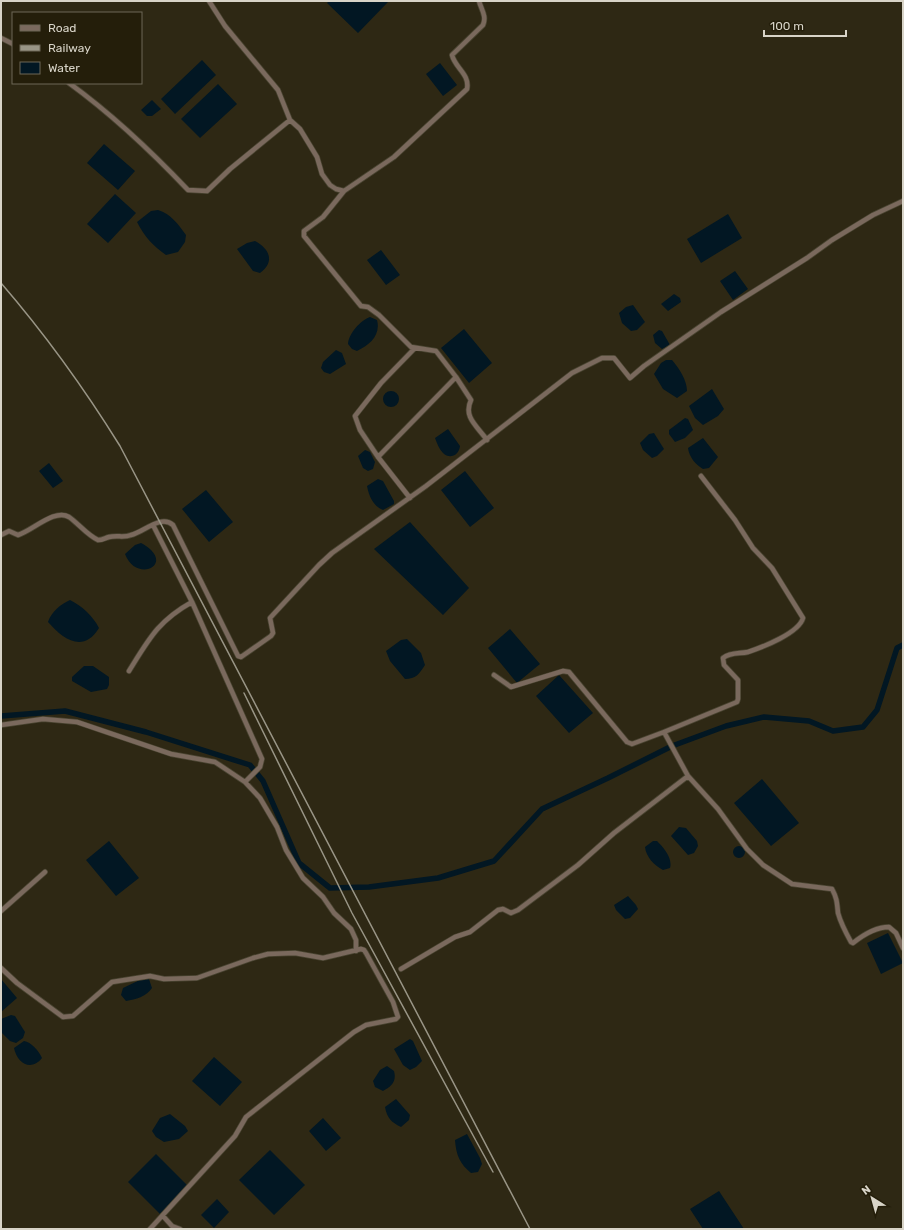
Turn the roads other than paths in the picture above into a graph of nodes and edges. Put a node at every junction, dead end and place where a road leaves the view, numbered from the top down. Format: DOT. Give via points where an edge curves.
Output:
graph roads {
  1 [pos="209,1"];
  2 [pos="479,1"];
  3 [pos="1,38"];
  4 [pos="12,44"];
  5 [pos="70,84"];
  6 [pos="290,120"];
  7 [pos="344,191"];
  8 [pos="903,201"];
  9 [pos="415,348"];
  10 [pos="456,377"];
  11 [pos="487,440"];
  12 [pos="378,457"];
  13 [pos="702,476"];
  14 [pos="410,498"];
  15 [pos="153,525"];
  16 [pos="1,535"];
  17 [pos="192,602"];
  18 [pos="129,671"];
  19 [pos="494,675"];
  20 [pos="1,725"];
  21 [pos="665,734"];
  22 [pos="688,776"];
  23 [pos="246,782"];
  24 [pos="45,872"];
  25 [pos="1,911"];
  26 [pos="903,948"];
  27 [pos="356,951"];
  28 [pos="1,968"];
  29 [pos="401,969"];
  30 [pos="163,1216"];
  31 [pos="150,1229"];
  32 [pos="180,1229"];
  1 -- 6 [label="street" via="224,26 278,90"];
  2 -- 7 [label="street" via="484,14 483,25 452,55 465,75 467,89 394,157"];
  3 -- 4 [label="street"];
  5 -- 6 [label="street" via="142,143 188,190 207,191"];
  6 -- 7 [label="street" via="300,129 330,185"];
  7 -- 9 [label="street" via="323,217 304,231 304,236 361,306 372,310"];
  8 -- 11 [label="street" via="873,215 727,308 630,378 614,358 602,358 572,373"];
  9 -- 10 [label="street" via="436,351"];
  9 -- 12 [label="street" via="381,383 355,416 360,430"];
  10 -- 11 [label="street" via="471,400 468,416"];
  10 -- 12 [label="street"];
  11 -- 14 [label="street"];
  12 -- 14 [label="street"];
  13 -- 21 [label="street" via="753,548 772,568 803,618 798,627 782,637 747,652 723,658 724,665 738,680 737,702"];
  14 -- 15 [label="street" via="319,565 270,618 273,633 241,657 238,656 173,525 166,521"];
  15 -- 16 [label="street" via="131,536 98,540 67,516 60,514 24,533 18,535 9,530"];
  15 -- 17 [label="street"];
  17 -- 18 [label="street" via="172,614 153,633"];
  17 -- 23 [label="street" via="262,759 260,767"];
  19 -- 21 [label="street" via="511,687 563,671 569,672 627,742 632,744"];
  20 -- 23 [label="street" via="43,719 77,722 171,754 215,762"];
  21 -- 22 [label="street"];
  22 -- 26 [label="street" via="718,809 747,849 768,868 798,886 832,889 838,898 838,912 842,925 851,942 881,927 888,927 896,933"];
  22 -- 29 [label="street" via="518,910 511,913 503,909 498,910 470,932 455,937"];
  23 -- 27 [label="street" via="277,827 286,850 303,878 323,896 334,913 351,929 356,940"];
  24 -- 25 [label="street"];
  27 -- 28 [label="street" via="323,958 295,953 268,954 197,978 164,979 150,976 112,982 73,1016 68,1017 62,1017"];
  27 -- 30 [label="street" via="364,950 398,1017 366,1025 354,1032 246,1117 235,1136"];
  30 -- 31 [label="street"];
  30 -- 32 [label="street" via="172,1226"];
}
